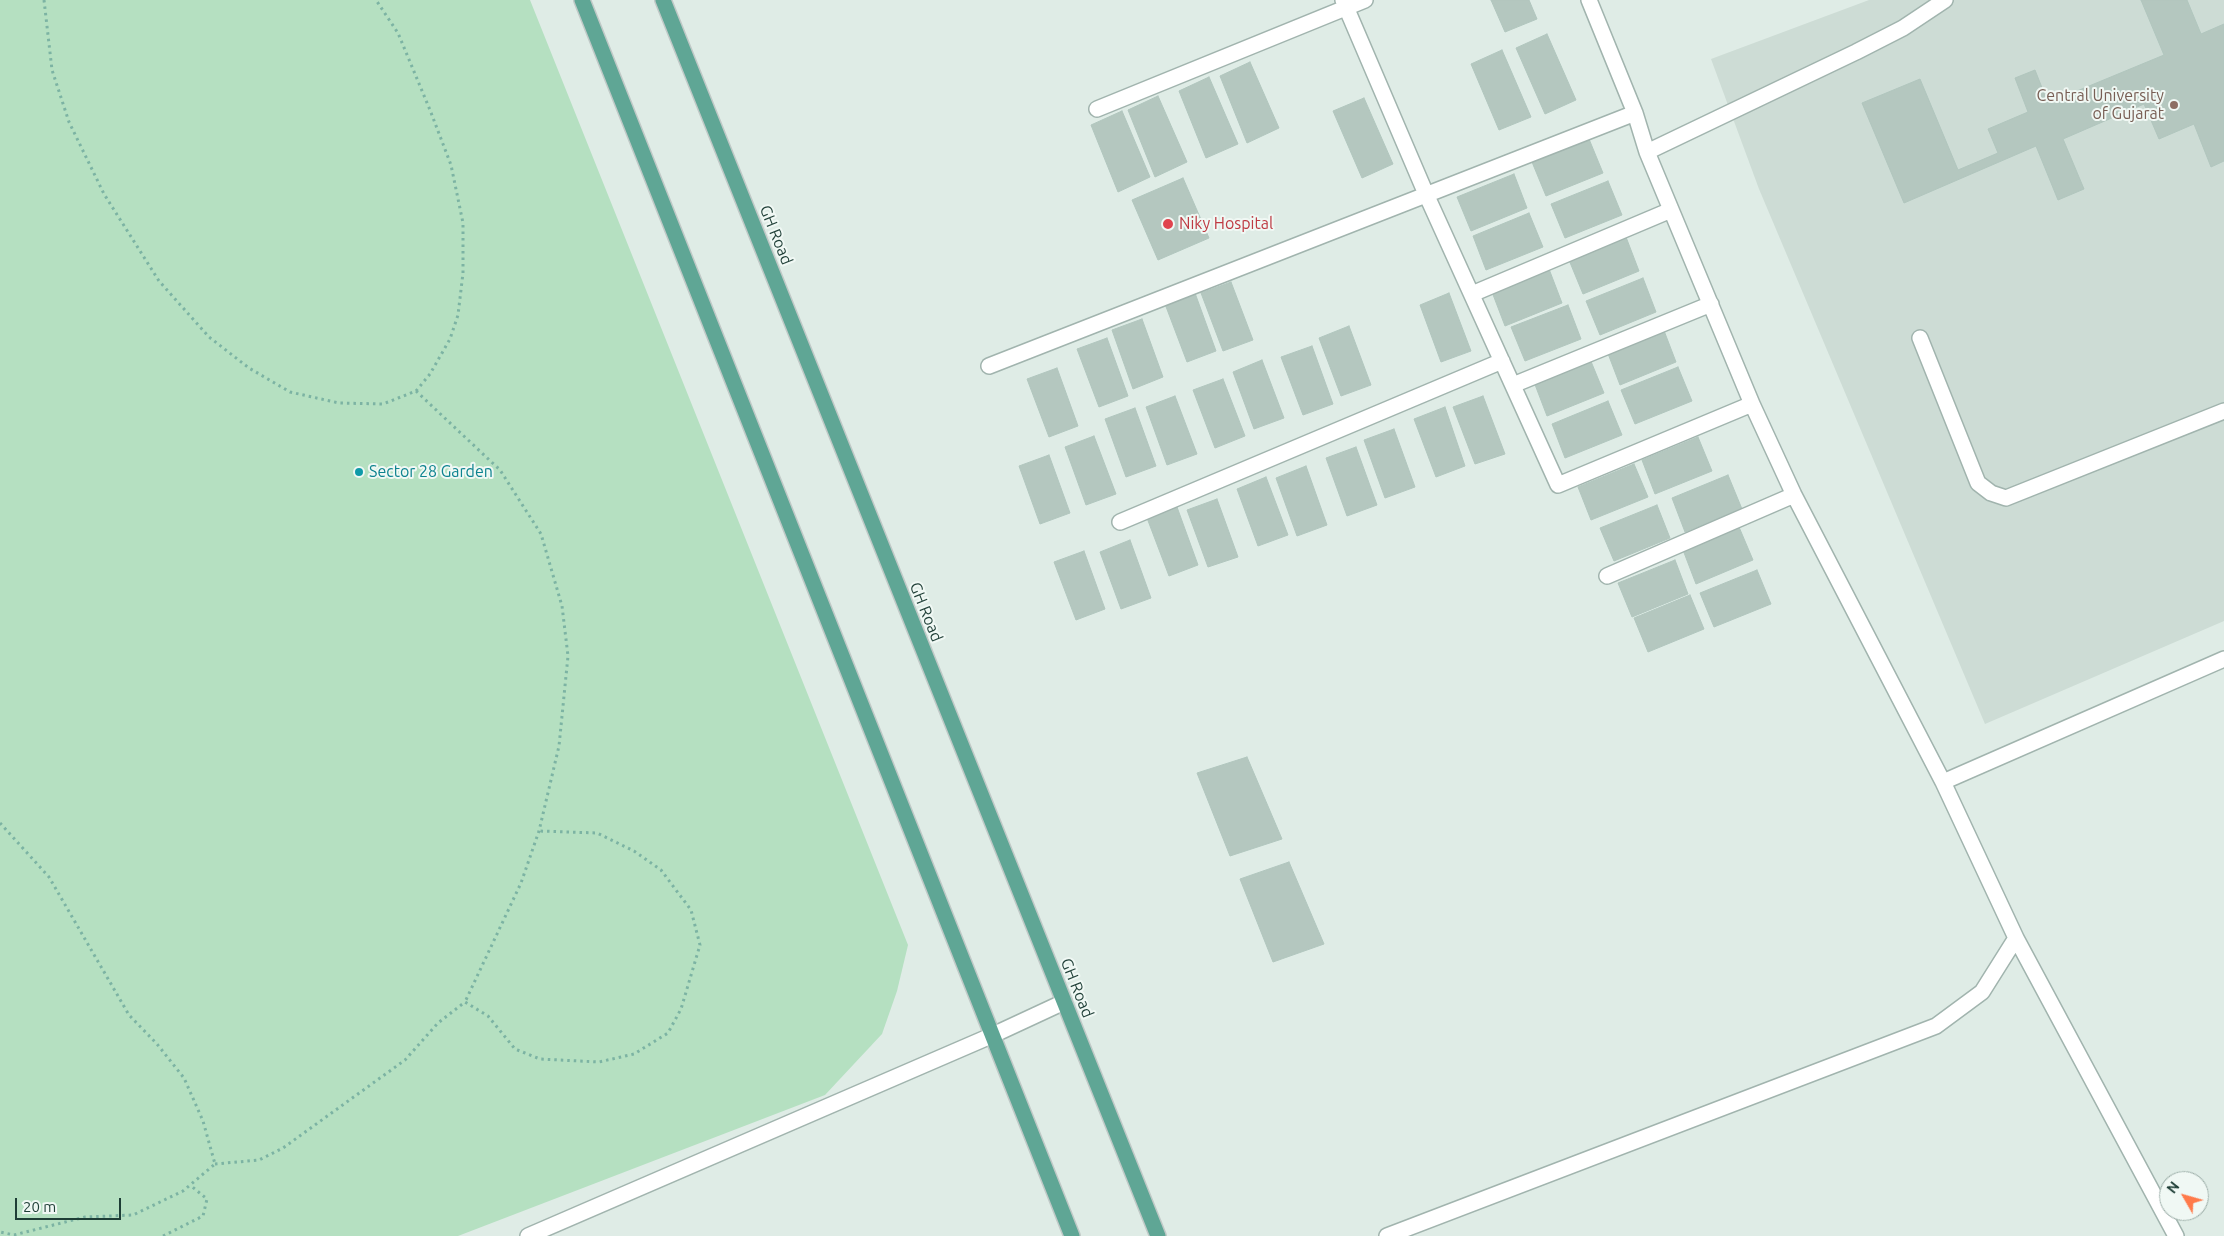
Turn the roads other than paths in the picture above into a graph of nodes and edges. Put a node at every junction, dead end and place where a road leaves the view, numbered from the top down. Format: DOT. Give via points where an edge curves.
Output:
graph roads {
  1 [pos="582,0"];
  2 [pos="663,0"];
  3 [pos="1365,0"];
  4 [pos="1589,0"];
  5 [pos="1945,0"];
  6 [pos="1344,4"];
  7 [pos="1097,108"];
  8 [pos="1635,113"];
  9 [pos="1647,152"];
  10 [pos="1426,194"];
  11 [pos="1671,210"];
  12 [pos="1472,294"];
  13 [pos="1711,304"];
  14 [pos="1920,338"];
  15 [pos="1502,361"];
  16 [pos="989,366"];
  17 [pos="1513,385"];
  18 [pos="1752,404"];
  19 [pos="2224,411"];
  20 [pos="1794,495"];
  21 [pos="1120,522"];
  22 [pos="1607,576"];
  23 [pos="2224,659"];
  24 [pos="1942,782"];
  25 [pos="2016,938"];
  26 [pos="1064,1002"];
  27 [pos="993,1035"];
  28 [pos="528,1236"];
  29 [pos="1072,1236"];
  30 [pos="1158,1236"];
  31 [pos="1387,1236"];
  32 [pos="2176,1236"];
  1 -- 27 [label="main road"];
  2 -- 26 [label="main road, GH Road"];
  3 -- 6 [label="street"];
  4 -- 8 [label="street"];
  5 -- 9 [label="street" via="1856,52"];
  6 -- 7 [label="street"];
  6 -- 10 [label="street"];
  8 -- 9 [label="street"];
  8 -- 10 [label="street"];
  9 -- 11 [label="street"];
  10 -- 12 [label="street"];
  10 -- 16 [label="street"];
  11 -- 12 [label="street"];
  11 -- 13 [label="street"];
  12 -- 15 [label="street"];
  13 -- 17 [label="street"];
  13 -- 18 [label="street"];
  14 -- 19 [label="street" via="1978,483 1991,493 2006,498"];
  15 -- 17 [label="street"];
  15 -- 21 [label="street"];
  17 -- 18 [label="street" via="1558,485"];
  18 -- 20 [label="street"];
  20 -- 22 [label="street"];
  20 -- 24 [label="street"];
  23 -- 24 [label="street"];
  24 -- 25 [label="street"];
  25 -- 31 [label="street" via="1982,992 1936,1026"];
  25 -- 32 [label="street"];
  26 -- 27 [label="street"];
  26 -- 30 [label="main road, GH Road"];
  27 -- 28 [label="street"];
  27 -- 29 [label="main road"];
}
